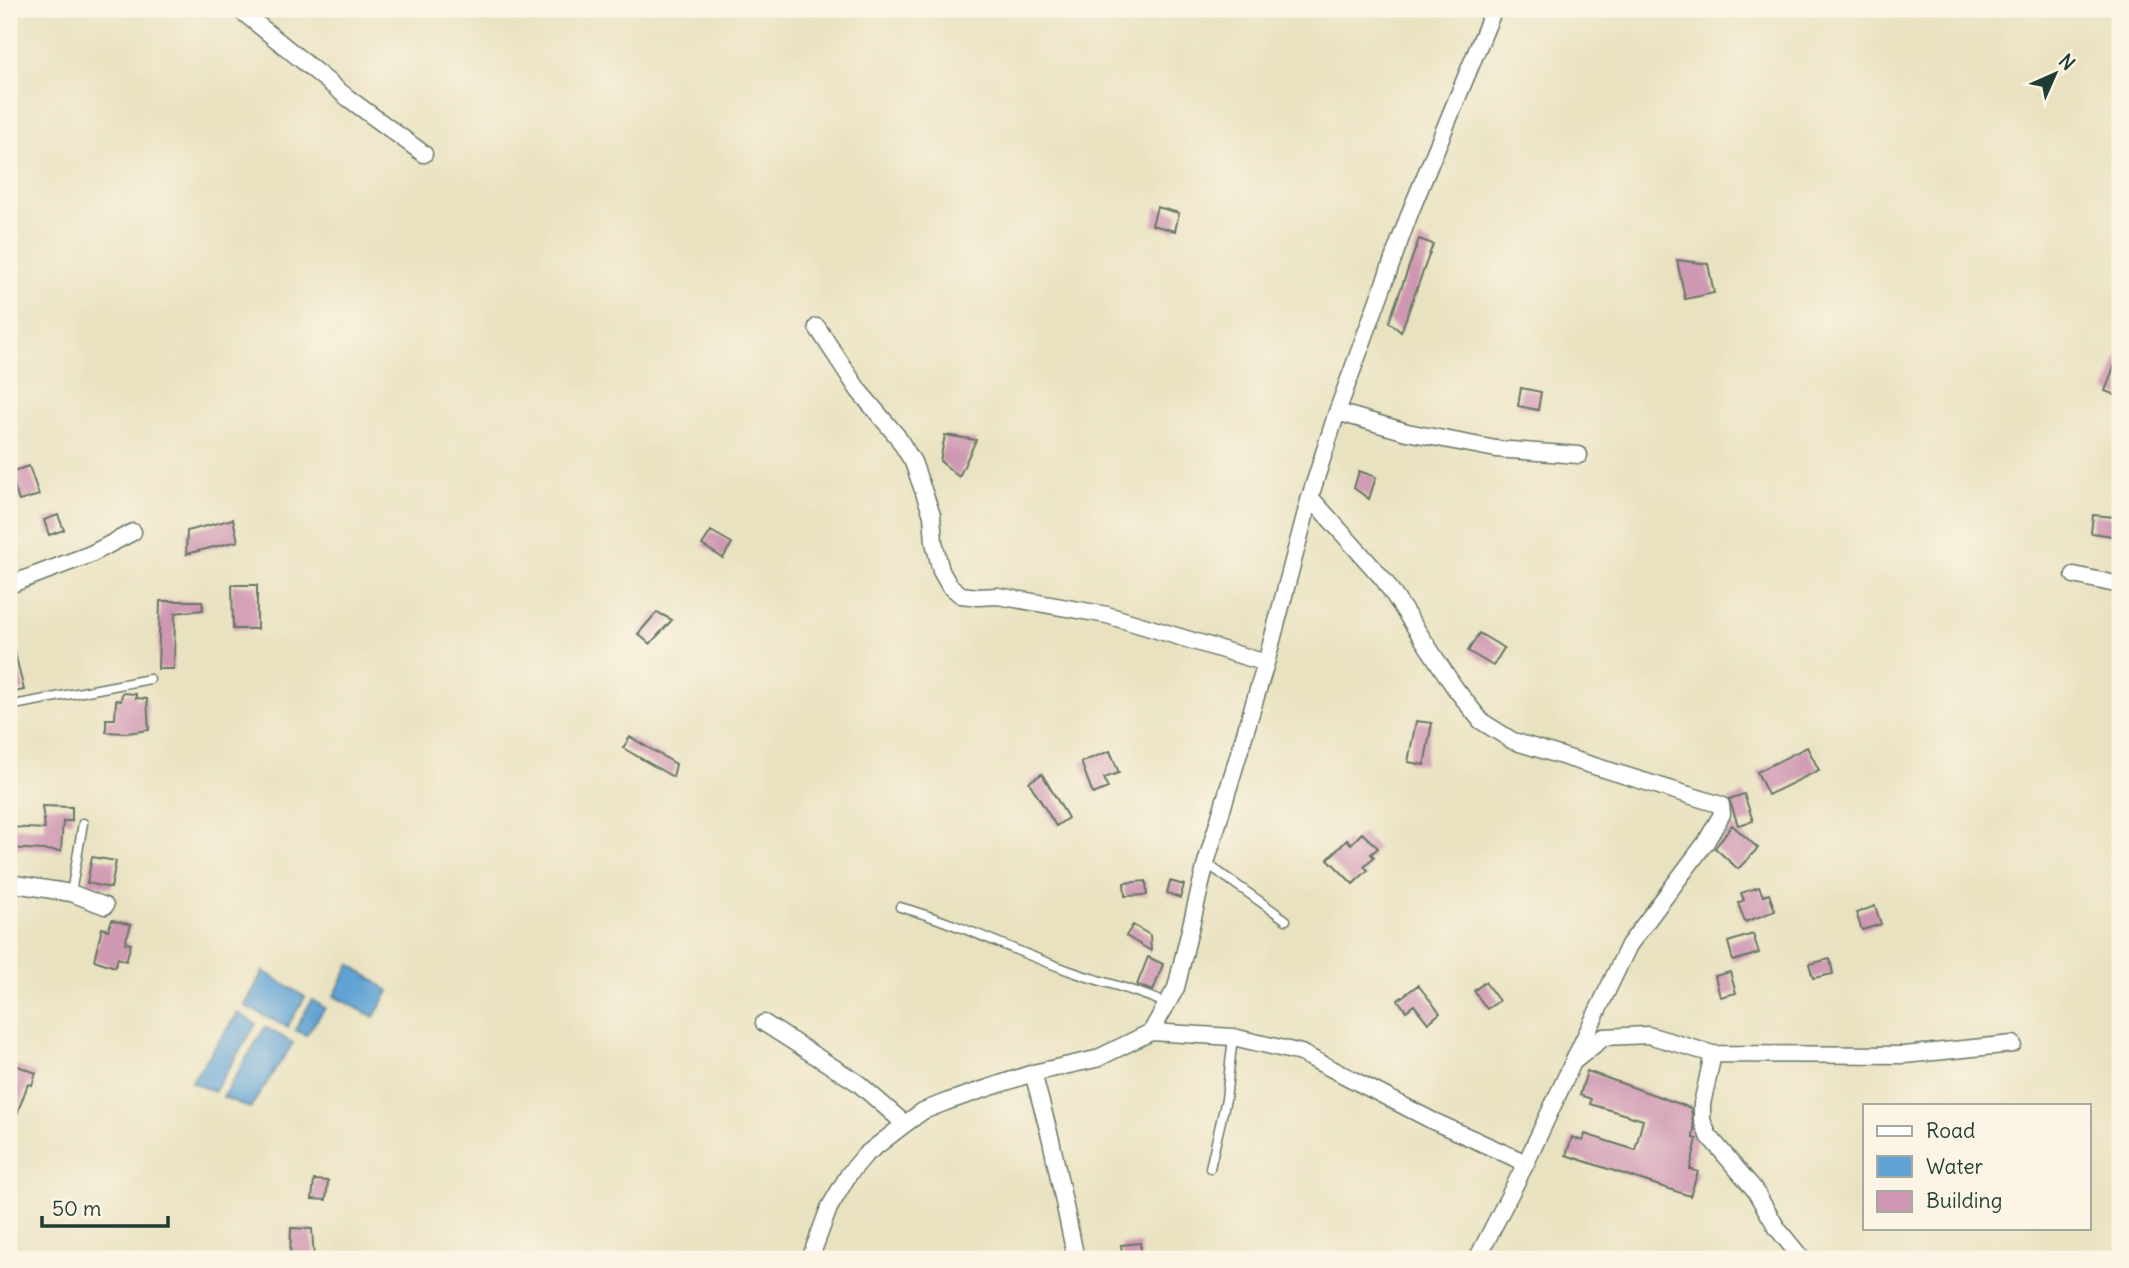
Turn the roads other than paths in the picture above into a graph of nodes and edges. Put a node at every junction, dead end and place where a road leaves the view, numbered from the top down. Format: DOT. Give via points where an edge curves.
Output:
graph roads {
  1 [pos="239,9"];
  2 [pos="1494,9"];
  3 [pos="424,154"];
  4 [pos="817,327"];
  5 [pos="1337,411"];
  6 [pos="1579,455"];
  7 [pos="1310,497"];
  8 [pos="133,532"];
  9 [pos="2074,575"];
  10 [pos="9,585"];
  11 [pos="2120,585"];
  12 [pos="1266,663"];
  13 [pos="150,679"];
  14 [pos="9,706"];
  15 [pos="83,823"];
  16 [pos="1206,863"];
  17 [pos="9,883"];
  18 [pos="71,893"];
  19 [pos="105,906"];
  20 [pos="900,906"];
  21 [pos="1286,920"];
  22 [pos="1167,1004"];
  23 [pos="764,1023"];
  24 [pos="1151,1032"];
  25 [pos="1233,1037"];
  26 [pos="2013,1044"];
  27 [pos="1713,1054"];
  28 [pos="1573,1062"];
  29 [pos="1033,1073"];
  30 [pos="905,1124"];
  31 [pos="1527,1163"];
  32 [pos="1210,1168"];
  33 [pos="1479,1258"];
  34 [pos="810,1259"];
  35 [pos="1076,1259"];
  36 [pos="1802,1259"];
  1 -- 3 [label="street"];
  2 -- 5 [label="street" via="1411,210"];
  4 -- 12 [label="street" via="913,462 932,515 941,571 961,594 1108,615"];
  5 -- 6 [label="street" via="1407,432 1483,447"];
  5 -- 7 [label="street"];
  7 -- 12 [label="street"];
  7 -- 28 [label="street" via="1384,580 1481,721 1513,741 1721,805 1722,814 1706,842 1629,945"];
  8 -- 10 [label="street" via="91,554"];
  9 -- 11 [label="street"];
  12 -- 16 [label="street"];
  13 -- 14 [label="lane"];
  15 -- 18 [label="lane"];
  16 -- 21 [label="lane"];
  16 -- 22 [label="street" via="1176,988"];
  17 -- 18 [label="street"];
  18 -- 19 [label="street"];
  20 -- 22 [label="lane"];
  22 -- 24 [label="street"];
  23 -- 30 [label="street" via="858,1083"];
  24 -- 25 [label="street"];
  24 -- 29 [label="street" via="1096,1059"];
  25 -- 31 [label="street" via="1301,1053"];
  25 -- 32 [label="lane" via="1226,1099"];
  26 -- 27 [label="street" via="1904,1055"];
  27 -- 28 [label="street" via="1648,1035 1604,1037"];
  27 -- 36 [label="street" via="1702,1104 1708,1135 1754,1189"];
  28 -- 31 [label="street"];
  29 -- 30 [label="street" via="923,1111"];
  29 -- 35 [label="street"];
  30 -- 34 [label="street" via="865,1155 849,1174 829,1208"];
  31 -- 33 [label="street"];
}
